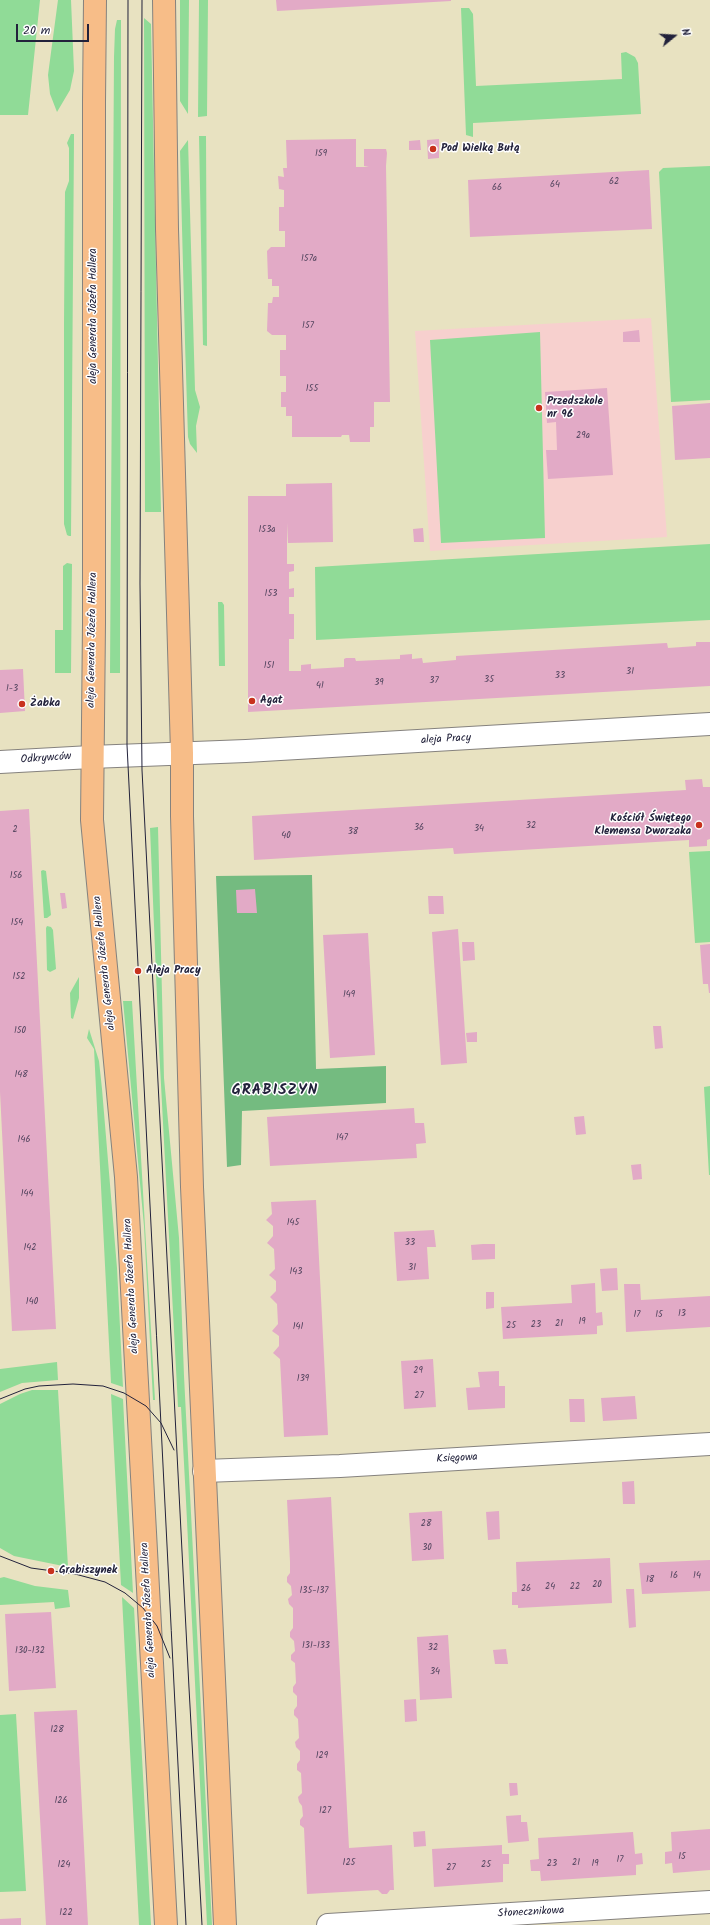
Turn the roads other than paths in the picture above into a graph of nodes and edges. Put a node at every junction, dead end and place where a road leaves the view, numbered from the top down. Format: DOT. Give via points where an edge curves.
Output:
graph roads {
  1 [pos="95,0"];
  2 [pos="164,0"];
  3 [pos="710,724"];
  4 [pos="182,753"];
  5 [pos="92,758"];
  6 [pos="0,762"];
  7 [pos="710,1444"];
  8 [pos="204,1471"];
  9 [pos="710,1902"];
  10 [pos="166,1925"];
  11 [pos="225,1925"];
  12 [pos="328,1925"];
  1 -- 5 [label="main road, aleja Generała Józefa Hallera"];
  2 -- 4 [label="main road" via="167,221"];
  3 -- 4 [label="street, aleja Pracy"];
  4 -- 5 [label="street, aleja Pracy"];
  4 -- 8 [label="main road" via="192,1187"];
  5 -- 6 [label="street, Odkrywców"];
  5 -- 10 [label="main road, aleja Generała Józefa Hallera" via="92,820 126,1177"];
  7 -- 8 [label="street, Księgowa" via="340,1466"];
  8 -- 11 [label="main road"];
  9 -- 12 [label="street, Słonecznikowa"];
}
